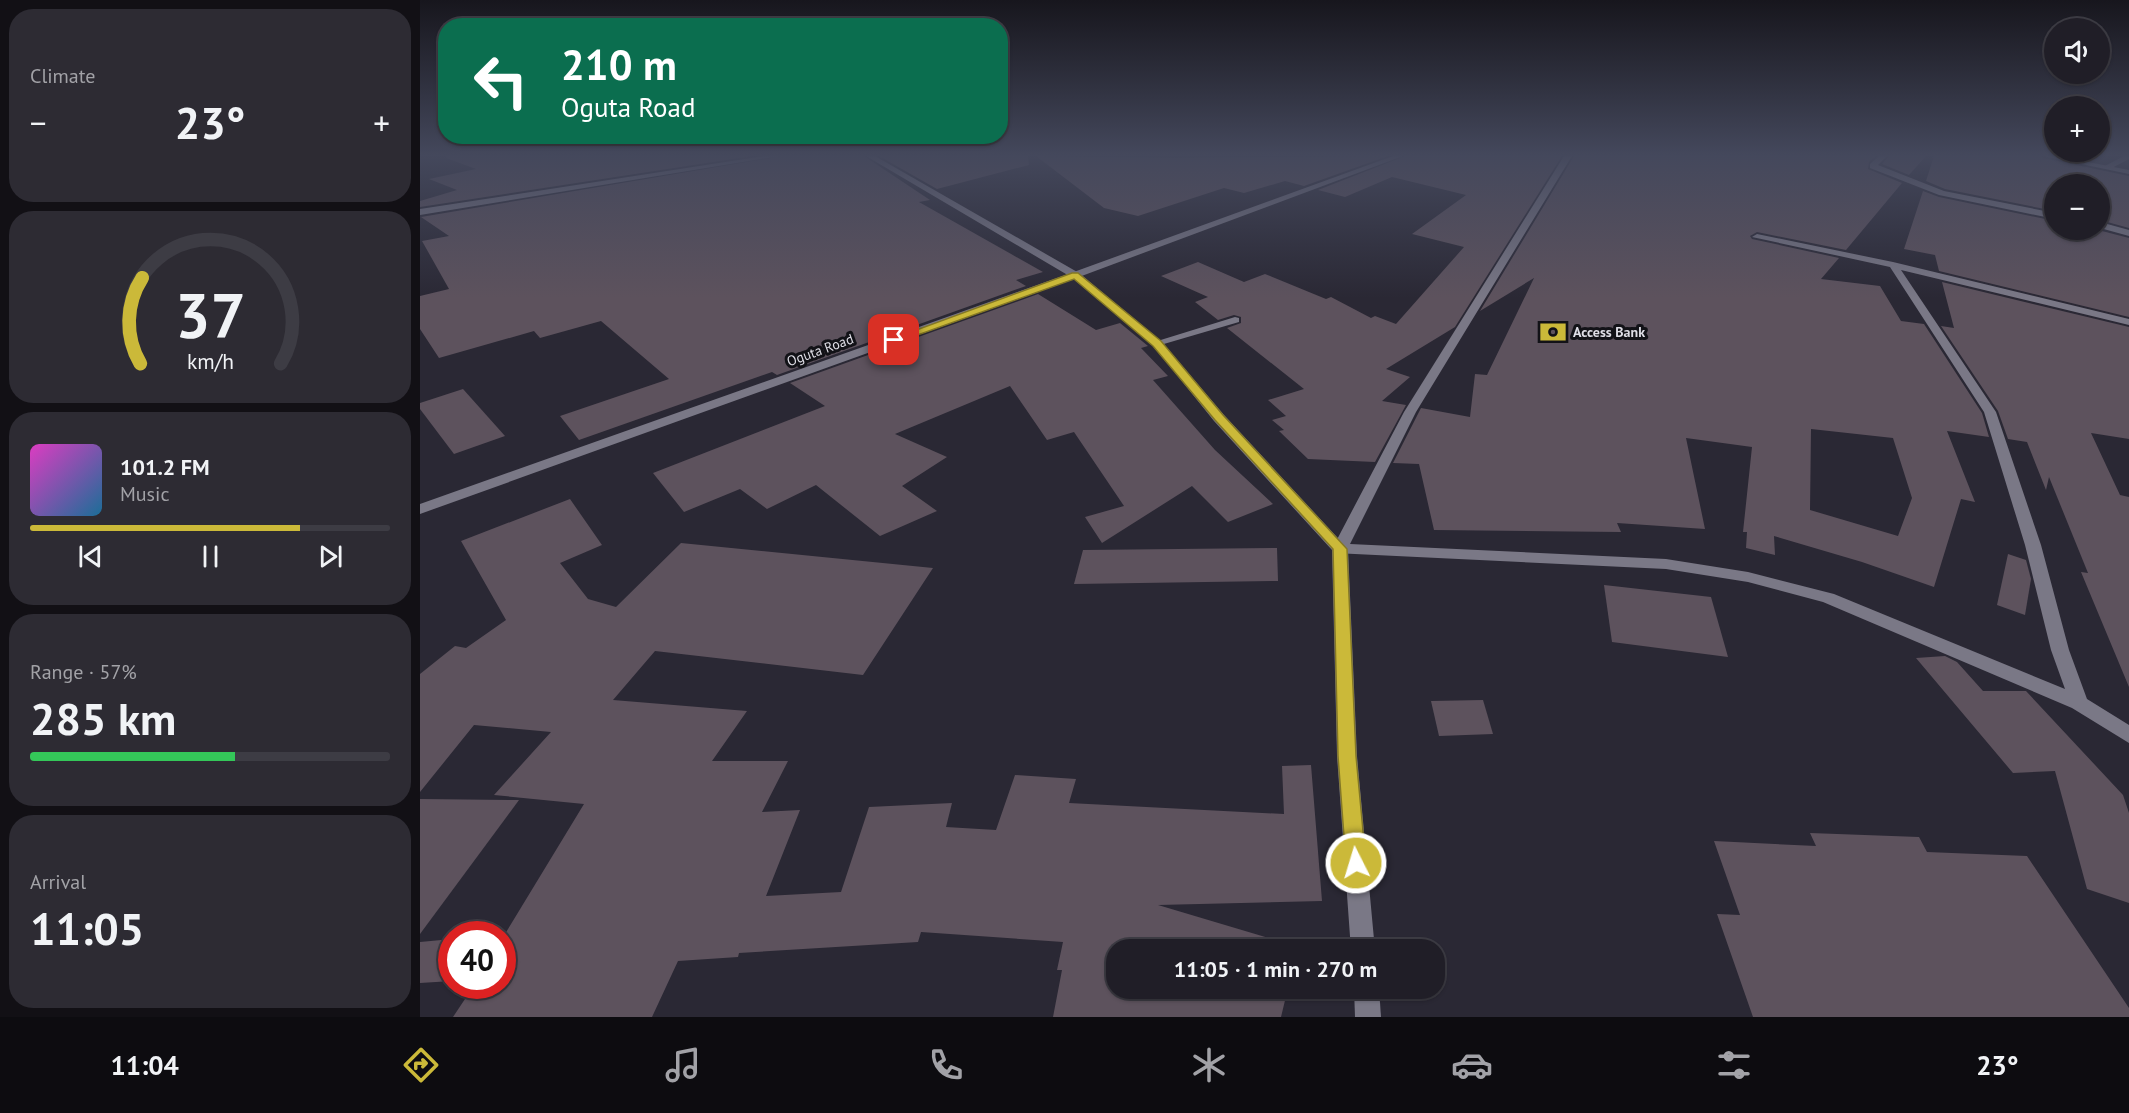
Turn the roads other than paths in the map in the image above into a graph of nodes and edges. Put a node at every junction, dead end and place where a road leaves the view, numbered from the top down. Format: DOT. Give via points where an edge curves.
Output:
graph roads {
  1 [pos="474,203"];
  2 [pos="952,203"];
  3 [pos="1270,203"];
  4 [pos="1539,203"];
  5 [pos="1998,203"];
  6 [pos="420,212"];
  7 [pos="2044,214"];
  8 [pos="2110,228"];
  9 [pos="2129,233"];
  10 [pos="1757,237"];
  11 [pos="1893,266"];
  12 [pos="1075,275"];
  13 [pos="1235,320"];
  14 [pos="2129,322"];
  15 [pos="1157,343"];
  16 [pos="420,509"];
  17 [pos="1340,549"];
  18 [pos="2079,703"];
  19 [pos="2129,735"];
  20 [pos="1362,939"];
  21 [pos="1367,999"];
  22 [pos="1368,1017"];
  1 -- 6 [label="street"];
  2 -- 12 [label="street"];
  3 -- 12 [label="street, Oguta Road"];
  4 -- 17 [label="street" via="1410,412"];
  5 -- 7 [label="street"];
  8 -- 9 [label="street"];
  10 -- 11 [label="street"];
  11 -- 14 [label="street"];
  11 -- 18 [label="street" via="1990,412"];
  12 -- 15 [label="street"];
  12 -- 16 [label="street, Oguta Road"];
  13 -- 15 [label="street"];
  15 -- 17 [label="street" via="1219,418"];
  17 -- 18 [label="street" via="1666,564 1748,577 1828,598"];
  17 -- 20 [label="street" via="1347,756"];
  18 -- 19 [label="street"];
  21 -- 22 [label="street"];
}
